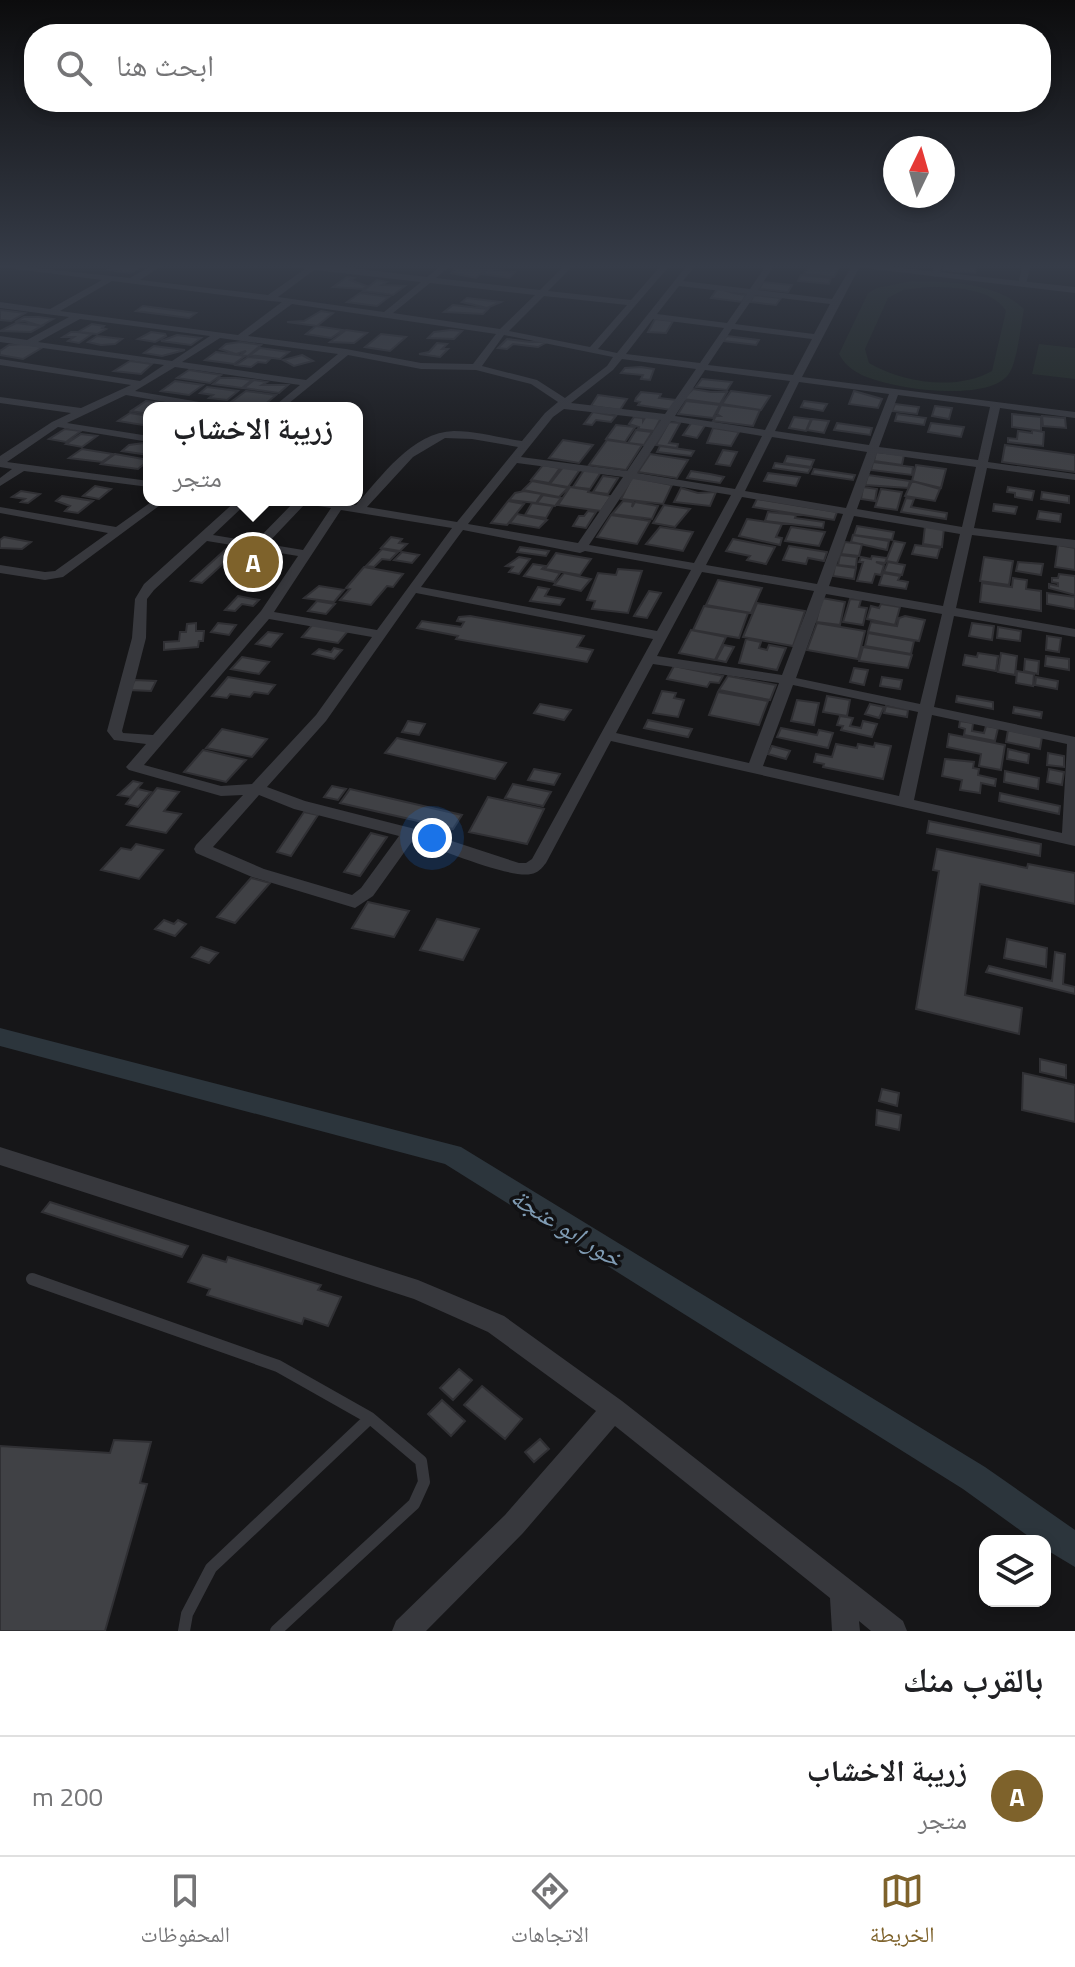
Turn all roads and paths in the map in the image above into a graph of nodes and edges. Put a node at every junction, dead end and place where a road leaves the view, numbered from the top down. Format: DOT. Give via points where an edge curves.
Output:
graph roads {
  1 [pos="8,340"];
  2 [pos="33,340"];
  3 [pos="210,340"];
  4 [pos="263,340"];
  5 [pos="496,340"];
  6 [pos="543,340"];
  7 [pos="601,340"];
  8 [pos="633,340"];
  9 [pos="719,340"];
  10 [pos="815,340"];
  11 [pos="28,343"];
  12 [pos="59,348"];
  13 [pos="592,350"];
  14 [pos="346,352"];
  15 [pos="620,356"];
  16 [pos="0,362"];
  17 [pos="173,365"];
  18 [pos="27,366"];
  19 [pos="702,366"];
  20 [pos="476,367"];
  21 [pos="796,378"];
  22 [pos="308,383"];
  23 [pos="142,384"];
  24 [pos="895,390"];
  25 [pos="124,392"];
  26 [pos="0,400"];
  27 [pos="182,402"];
  28 [pos="284,402"];
  29 [pos="561,403"];
  30 [pos="996,404"];
  31 [pos="79,411"];
  32 [pos="1075,415"];
  33 [pos="670,418"];
  34 [pos="56,424"];
  35 [pos="767,432"];
  36 [pos="143,438"];
  37 [pos="525,445"];
  38 [pos="873,450"];
  39 [pos="513,459"];
  40 [pos="0,462"];
  41 [pos="980,465"];
  42 [pos="22,467"];
  43 [pos="631,475"];
  44 [pos="1075,477"];
  45 [pos="0,483"];
  46 [pos="143,483"];
  47 [pos="739,492"];
  48 [pos="363,505"];
  49 [pos="153,506"];
  50 [pos="238,506"];
  51 [pos="297,506"];
  52 [pos="338,506"];
  53 [pos="362,506"];
  54 [pos="359,509"];
  55 [pos="0,510"];
  56 [pos="848,512"];
  57 [pos="460,526"];
  58 [pos="120,531"];
  59 [pos="966,531"];
  60 [pos="206,537"];
  61 [pos="1075,544"];
  62 [pos="258,546"];
  63 [pos="580,549"];
  64 [pos="306,554"];
  65 [pos="0,569"];
  66 [pos="697,569"];
  67 [pos="413,589"];
  68 [pos="819,590"];
  69 [pos="949,611"];
  70 [pos="266,614"];
  71 [pos="1075,633"];
  72 [pos="382,635"];
  73 [pos="660,636"];
  74 [pos="650,659"];
  75 [pos="787,680"];
  76 [pos="928,708"];
  77 [pos="607,736"];
  78 [pos="158,740"];
  79 [pos="1075,741"];
  80 [pos="754,771"];
  81 [pos="257,789"];
  82 [pos="905,803"];
  83 [pos="409,833"];
  84 [pos="1072,840"];
  85 [pos="0,1156"];
  86 [pos="32,1279"];
  87 [pos="613,1409"];
  88 [pos="370,1418"];
  89 [pos="843,1593"];
  90 [pos="184,1631"];
  91 [pos="276,1631"];
  92 [pos="406,1631"];
  93 [pos="846,1631"];
  94 [pos="893,1631"];
  1 -- 11 [label="street"];
  2 -- 11 [label="street"];
  3 -- 17 [label="street"];
  4 -- 14 [label="street"];
  5 -- 20 [label="street"];
  6 -- 13 [label="street"];
  7 -- 13 [label="street"];
  8 -- 15 [label="street"];
  9 -- 19 [label="street"];
  10 -- 21 [label="street"];
  11 -- 12 [label="street"];
  12 -- 17 [label="street"];
  12 -- 18 [label="street"];
  13 -- 15 [label="street"];
  14 -- 20 [label="street" via="421,366"];
  14 -- 22 [label="street"];
  15 -- 19 [label="street"];
  15 -- 29 [label="street" via="597,381"];
  16 -- 18 [label="street"];
  17 -- 22 [label="street"];
  17 -- 23 [label="street"];
  18 -- 23 [label="street"];
  19 -- 21 [label="street"];
  19 -- 33 [label="street"];
  20 -- 29 [label="street" via="534,382"];
  21 -- 24 [label="street"];
  21 -- 35 [label="street"];
  22 -- 28 [label="street"];
  23 -- 25 [label="street"];
  24 -- 30 [label="street"];
  24 -- 38 [label="street"];
  25 -- 27 [label="street"];
  25 -- 31 [label="street"];
  26 -- 31 [label="street"];
  29 -- 33 [label="street"];
  29 -- 37 [label="street"];
  30 -- 32 [label="street"];
  30 -- 41 [label="street"];
  31 -- 34 [label="street"];
  33 -- 35 [label="street"];
  33 -- 43 [label="street"];
  34 -- 36 [label="street"];
  34 -- 40 [label="street"];
  35 -- 38 [label="street"];
  35 -- 47 [label="street"];
  37 -- 39 [label="street"];
  37 -- 48 [label="street" via="439,436"];
  38 -- 41 [label="street"];
  38 -- 56 [label="street"];
  39 -- 43 [label="street"];
  39 -- 57 [label="street"];
  40 -- 42 [label="street"];
  41 -- 44 [label="street"];
  41 -- 59 [label="street"];
  42 -- 45 [label="street"];
  42 -- 46 [label="street"];
  43 -- 47 [label="street"];
  43 -- 63 [label="street"];
  47 -- 56 [label="street"];
  47 -- 66 [label="street"];
  49 -- 58 [label="street"];
  50 -- 60 [label="street"];
  51 -- 62 [label="street"];
  52 -- 54 [label="street"];
  52 -- 64 [label="street"];
  53 -- 54 [label="street"];
  54 -- 57 [label="street"];
  55 -- 58 [label="street"];
  56 -- 59 [label="street"];
  56 -- 68 [label="street"];
  57 -- 63 [label="street"];
  57 -- 67 [label="street"];
  58 -- 65 [label="street" via="59,574"];
  59 -- 61 [label="street"];
  59 -- 69 [label="street"];
  60 -- 62 [label="street"];
  60 -- 78 [label="street" via="141,599 139,638 114,731 119,737"];
  62 -- 64 [label="street"];
  63 -- 66 [label="street"];
  64 -- 70 [label="street"];
  66 -- 68 [label="street"];
  66 -- 73 [label="street"];
  67 -- 72 [label="street"];
  67 -- 73 [label="street"];
  68 -- 69 [label="street"];
  68 -- 75 [label="street"];
  69 -- 71 [label="street"];
  69 -- 76 [label="street"];
  70 -- 72 [label="street"];
  70 -- 78 [label="street"];
  72 -- 81 [label="street" via="321,718"];
  73 -- 74 [label="street"];
  74 -- 75 [label="street"];
  74 -- 77 [label="street"];
  75 -- 76 [label="street"];
  75 -- 80 [label="street"];
  76 -- 79 [label="street"];
  76 -- 82 [label="street"];
  77 -- 80 [label="street"];
  77 -- 83 [label="street" via="530,869"];
  78 -- 81 [label="street" via="134,767 221,791"];
  79 -- 84 [label="street"];
  80 -- 82 [label="street"];
  81 -- 83 [label="street"];
  81 -- 83 [label="street" via="202,849 310,890 355,902"];
  82 -- 84 [label="street"];
  85 -- 87 [label="street" via="462,1307 496,1324"];
  86 -- 88 [label="lane" via="278,1366"];
  87 -- 89 [label="street"];
  87 -- 92 [label="street" via="495,1547"];
  88 -- 90 [label="lane" via="211,1568"];
  88 -- 91 [label="lane" via="421,1461 424,1482 414,1504"];
  89 -- 93 [label="street"];
  89 -- 94 [label="street"];
}
